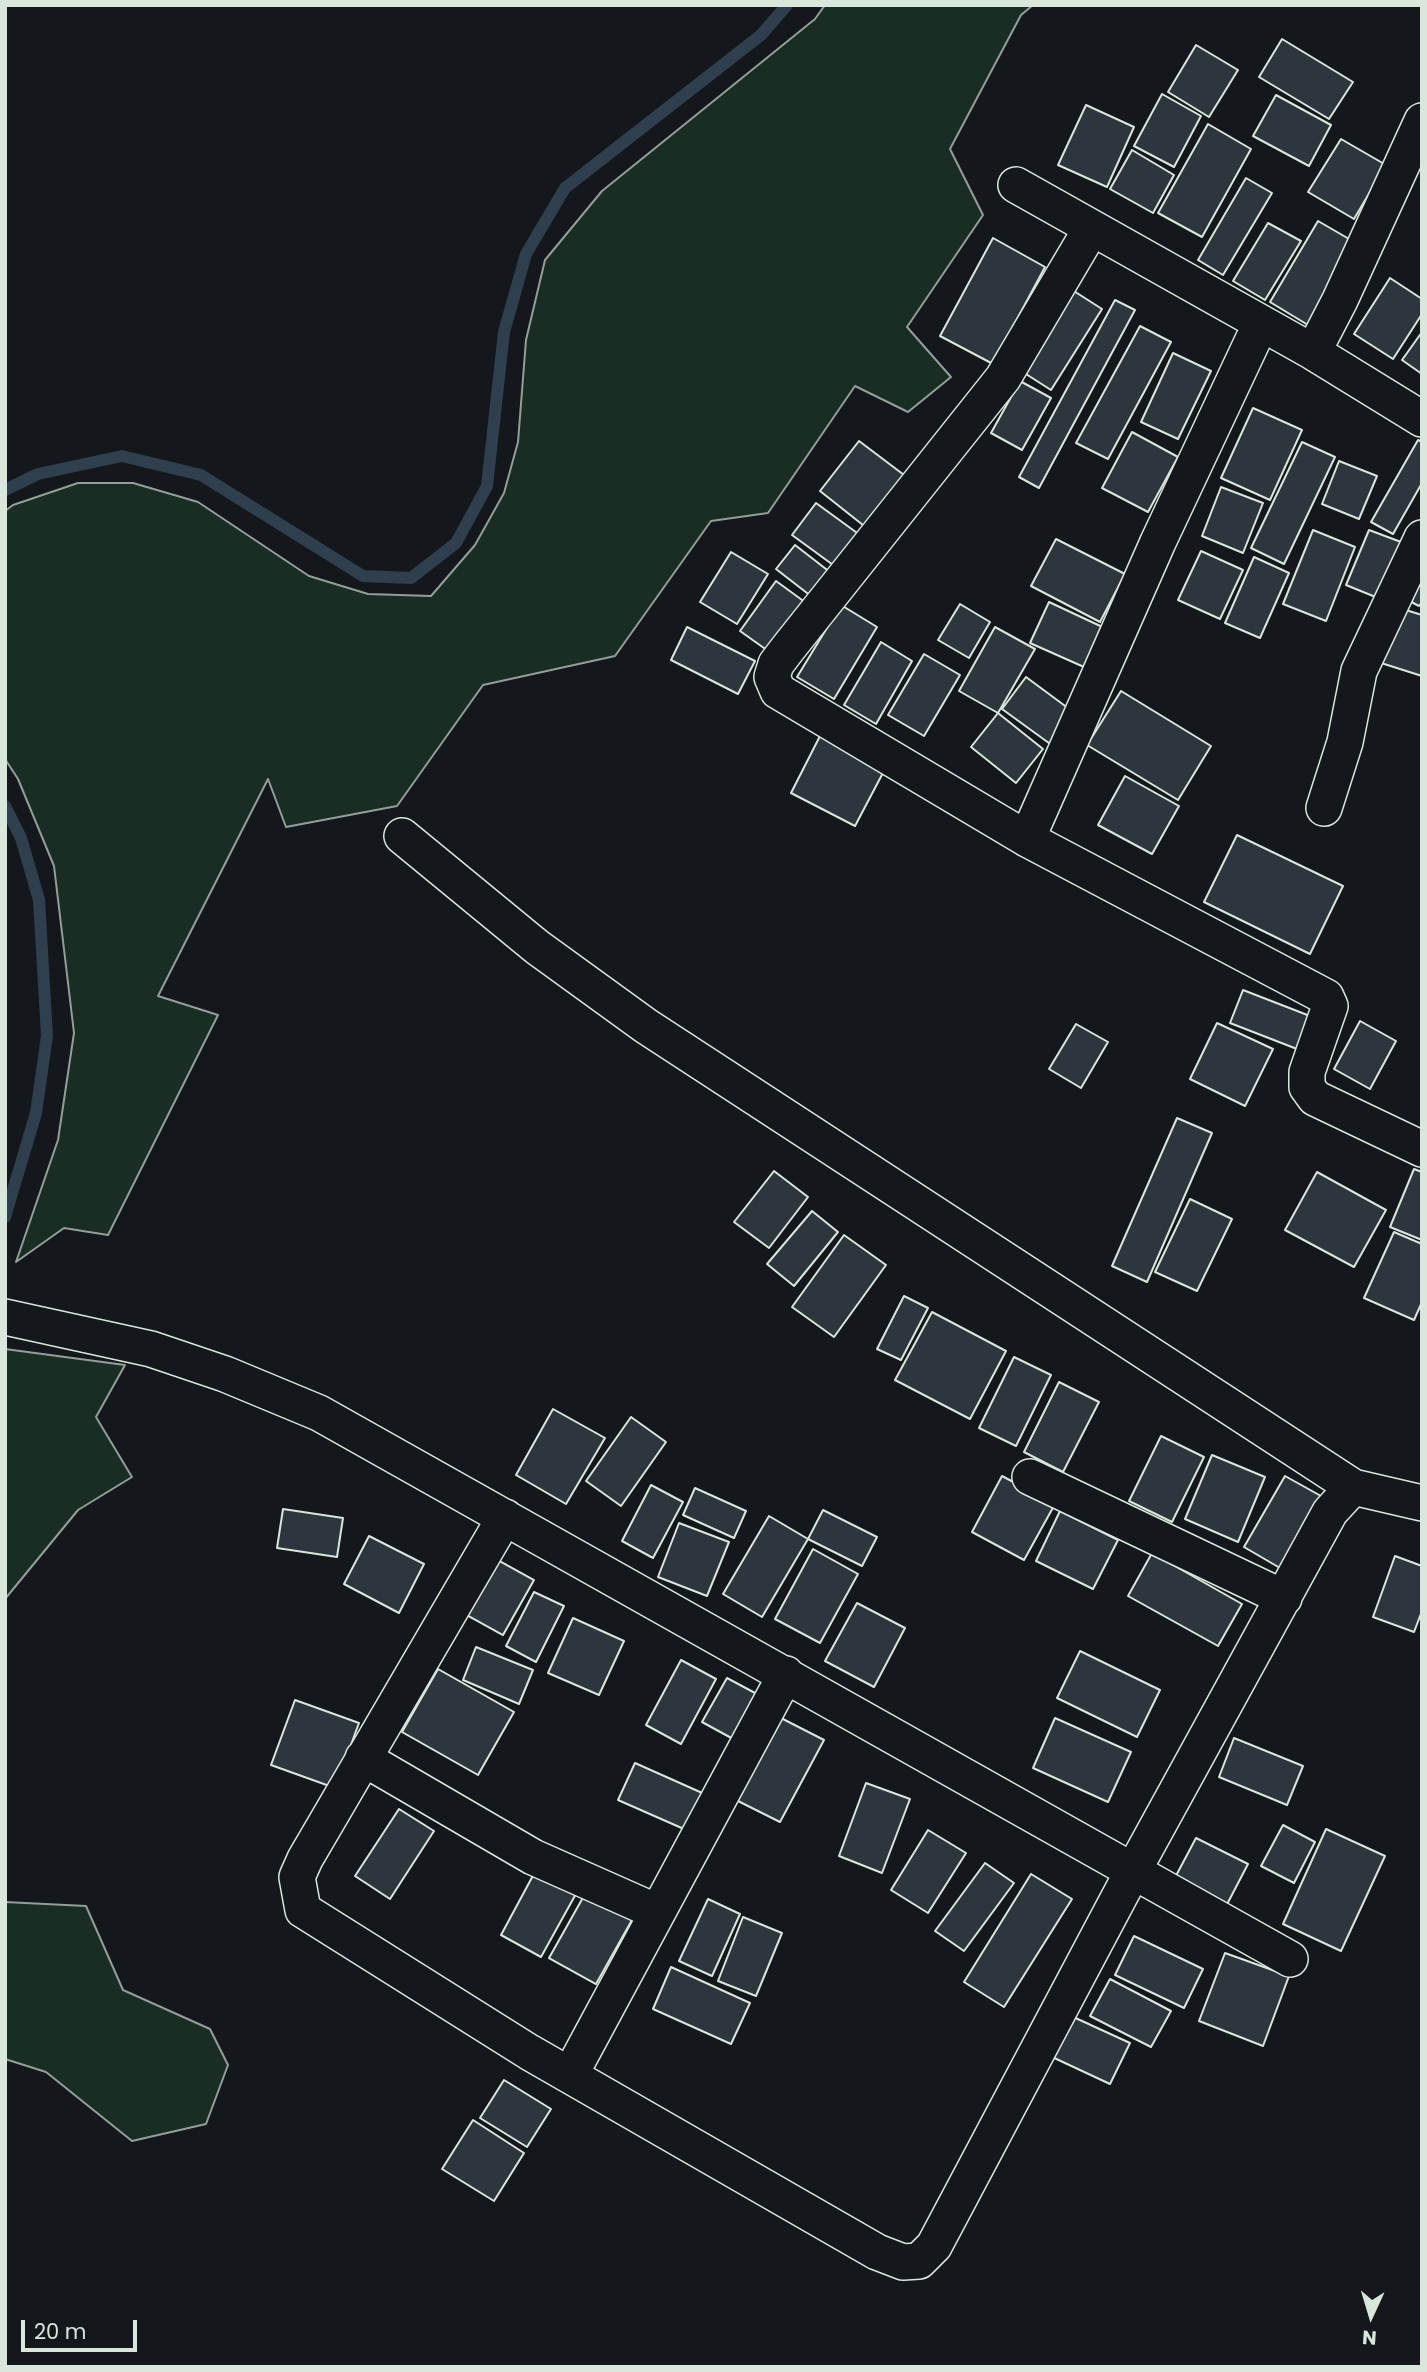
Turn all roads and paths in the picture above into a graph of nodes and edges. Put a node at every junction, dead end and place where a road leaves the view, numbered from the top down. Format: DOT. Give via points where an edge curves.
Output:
graph roads {
  1 [pos="1422,121"];
  2 [pos="1016,185"];
  3 [pos="1091,229"];
  4 [pos="1261,323"];
  5 [pos="1312,352"];
  6 [pos="1422,419"];
  7 [pos="1422,537"];
  8 [pos="1324,808"];
  9 [pos="402,836"];
  10 [pos="1027,839"];
  11 [pos="1422,1149"];
  12 [pos="5,1317"];
  13 [pos="1030,1477"];
  14 [pos="1353,1487"];
  15 [pos="1422,1503"];
  16 [pos="505,1517"];
  17 [pos="1284,1598"];
  18 [pos="786,1674"];
  19 [pos="363,1758"];
  20 [pos="1133,1871"];
  21 [pos="657,1912"];
  22 [pos="1290,1959"];
  23 [pos="570,2075"];
  1 -- 5 [label="street"];
  2 -- 3 [label="street"];
  3 -- 4 [label="street"];
  3 -- 10 [label="street" via="1003,378 789,647 772,677 778,691"];
  4 -- 5 [label="street"];
  4 -- 10 [label="street"];
  5 -- 6 [label="street"];
  7 -- 8 [label="street" via="1359,671 1345,742"];
  9 -- 14 [label="street" via="537,947 646,1026"];
  10 -- 11 [label="street" via="1326,997 1330,1006 1307,1072 1307,1087 1315,1098"];
  12 -- 16 [label="street" via="151,1349 225,1374 319,1413"];
  13 -- 17 [label="street"];
  14 -- 15 [label="street"];
  14 -- 17 [label="street" via="1330,1513"];
  16 -- 18 [label="street"];
  16 -- 19 [label="street"];
  17 -- 20 [label="street"];
  18 -- 20 [label="street"];
  18 -- 21 [label="street"];
  19 -- 21 [label="street" via="533,1857"];
  19 -- 23 [label="street" via="296,1877 303,1910"];
  20 -- 22 [label="street"];
  20 -- 23 [label="street" via="934,2246 919,2261 903,2262 877,2252"];
  21 -- 23 [label="street"];
}
